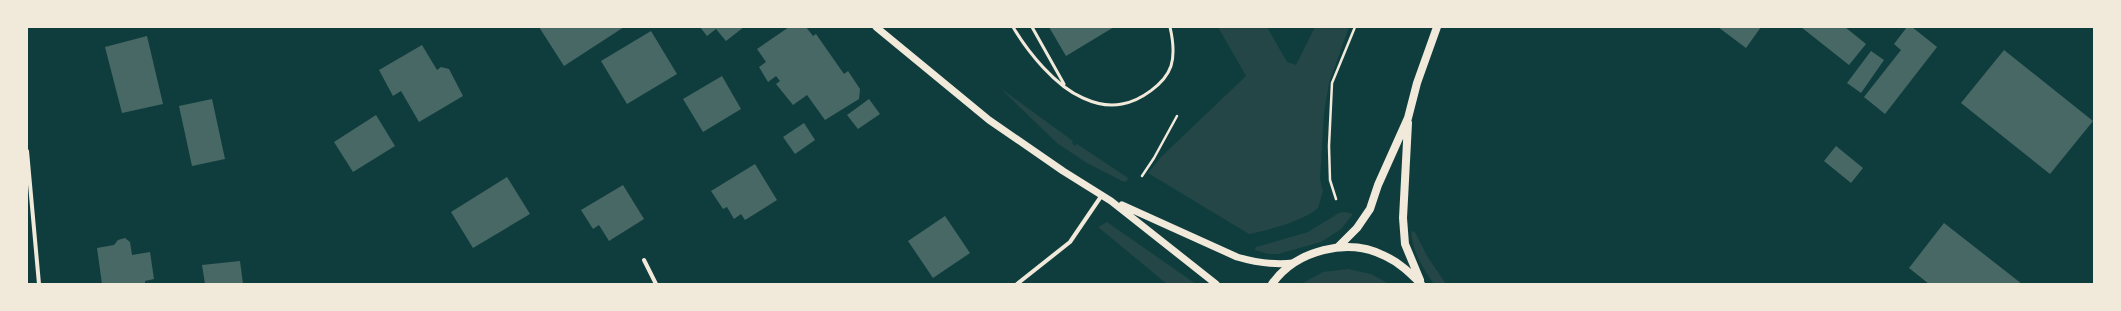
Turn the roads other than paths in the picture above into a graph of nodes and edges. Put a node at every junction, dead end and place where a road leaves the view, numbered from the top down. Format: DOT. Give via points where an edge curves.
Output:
graph roads {
  1 [pos="876,27"];
  2 [pos="1013,27"];
  3 [pos="1032,27"];
  4 [pos="1170,27"];
  5 [pos="1436,27"];
  6 [pos="1066,86"];
  7 [pos="1408,118"];
  8 [pos="27,151"];
  9 [pos="1102,195"];
  10 [pos="1111,200"];
  11 [pos="1338,247"];
  12 [pos="644,260"];
  13 [pos="1293,263"];
  14 [pos="39,284"];
  15 [pos="656,284"];
  16 [pos="1017,284"];
  17 [pos="1216,284"];
  18 [pos="1272,284"];
  19 [pos="1421,284"];
  1 -- 9 [label="street" via="1026,147"];
  2 -- 6 [label="lane" via="1042,66"];
  3 -- 6 [label="lane"];
  4 -- 6 [label="lane" via="1174,45 1171,66 1161,82 1144,95 1122,104 1102,104 1082,98"];
  5 -- 7 [label="main road"];
  7 -- 11 [label="main road" via="1370,209 1358,228"];
  7 -- 19 [label="main road" via="1403,218 1405,244"];
  8 -- 14 [label="street"];
  9 -- 10 [label="street"];
  9 -- 16 [label="street" via="1070,242"];
  10 -- 13 [label="street" via="1256,263"];
  10 -- 17 [label="street"];
  11 -- 13 [label="main road" via="1315,252"];
  11 -- 19 [label="main road" via="1361,248 1384,255 1405,267"];
  12 -- 15 [label="street"];
  13 -- 18 [label="main road"];
}
